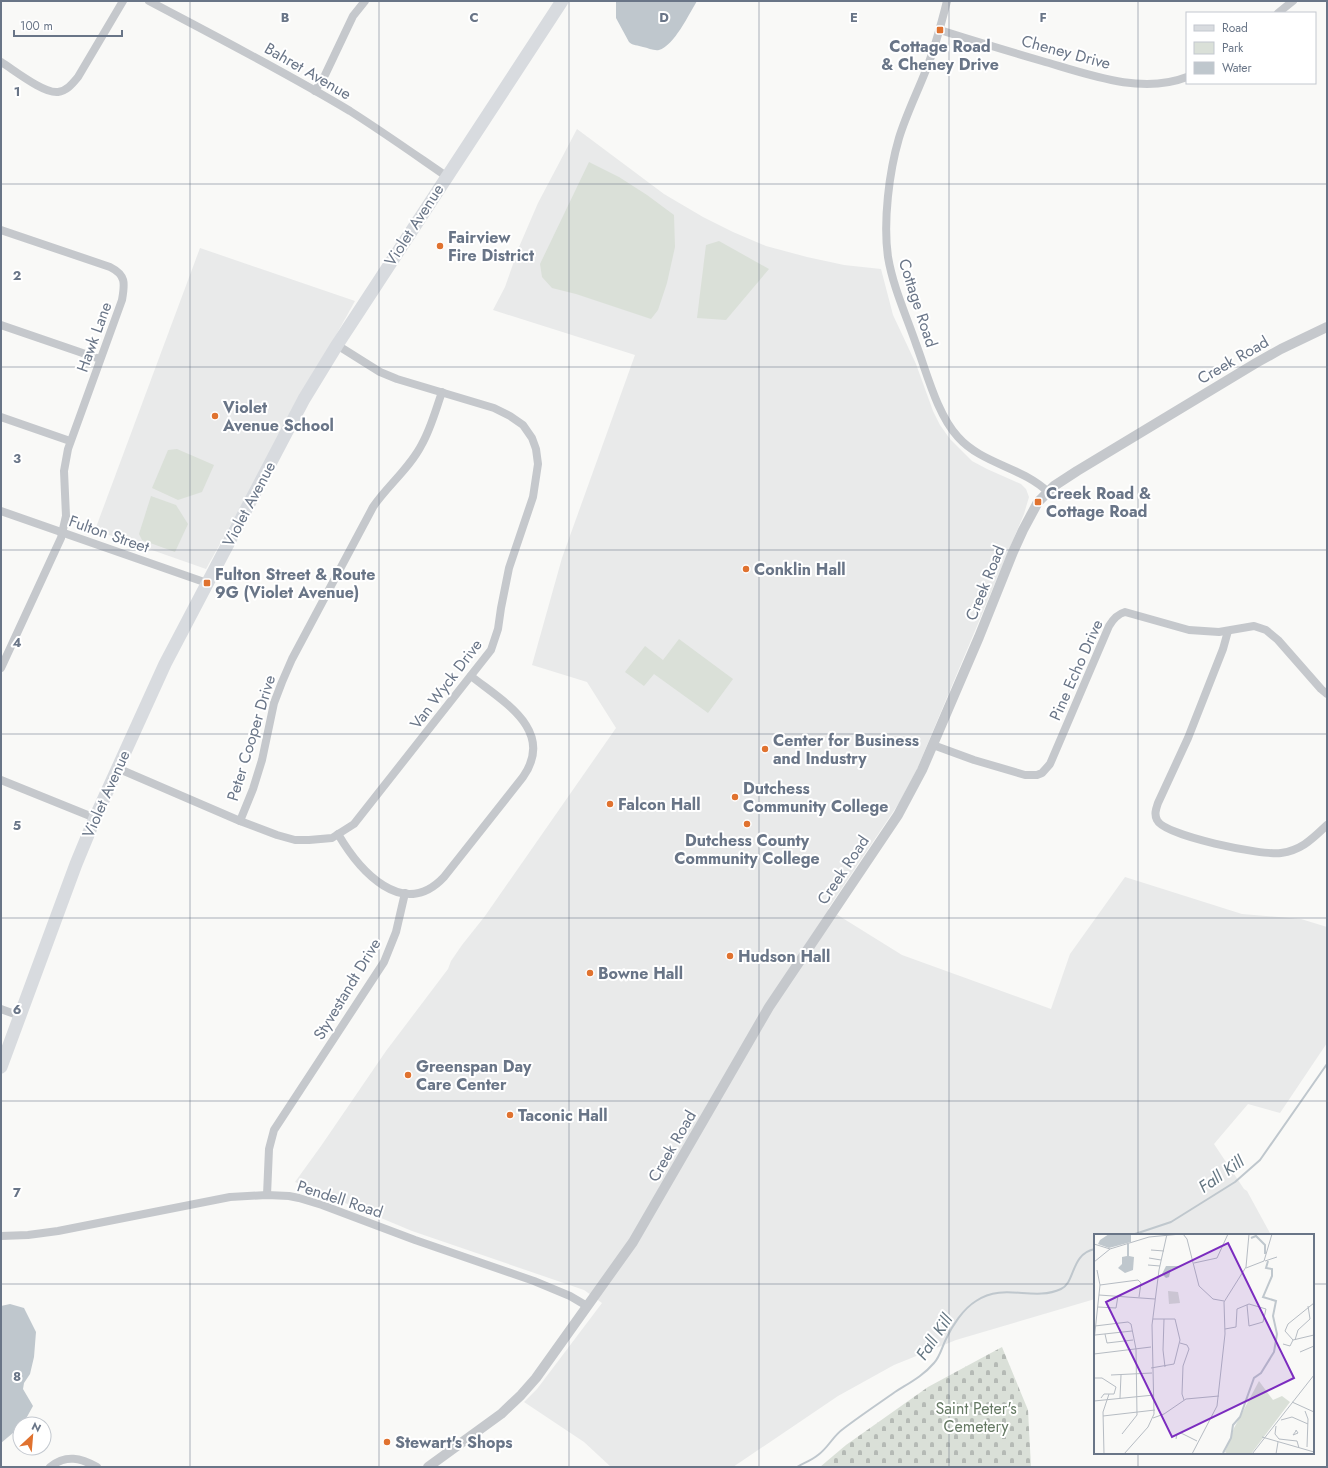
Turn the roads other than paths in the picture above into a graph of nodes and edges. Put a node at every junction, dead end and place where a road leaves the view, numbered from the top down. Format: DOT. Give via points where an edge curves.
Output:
graph roads {
  1 [pos="123,1"];
  2 [pos="149,1"];
  3 [pos="365,1"];
  4 [pos="562,1"];
  5 [pos="947,1"];
  6 [pos="1293,1"];
  7 [pos="1279,12"];
  8 [pos="940,30"];
  9 [pos="1,62"];
  10 [pos="1186,77"];
  11 [pos="315,91"];
  12 [pos="446,176"];
  13 [pos="1,230"];
  14 [pos="1,325"];
  15 [pos="1327,327"];
  16 [pos="337,345"];
  17 [pos="100,359"];
  18 [pos="442,392"];
  19 [pos="1,417"];
  20 [pos="70,441"];
  21 [pos="1048,492"];
  22 [pos="1,512"];
  23 [pos="62,533"];
  24 [pos="207,583"];
  25 [pos="1228,631"];
  26 [pos="1,668"];
  27 [pos="471,676"];
  28 [pos="1327,694"];
  29 [pos="933,745"];
  30 [pos="117,768"];
  31 [pos="1,780"];
  32 [pos="95,818"];
  33 [pos="240,822"];
  34 [pos="1327,825"];
  35 [pos="338,834"];
  36 [pos="405,893"];
  37 [pos="1,1009"];
  38 [pos="20,1016"];
  39 [pos="1,1067"];
  40 [pos="267,1195"];
  41 [pos="1,1236"];
  42 [pos="587,1306"];
  43 [pos="50,1467"];
  44 [pos="97,1467"];
  45 [pos="428,1467"];
  1 -- 9 [label="street" via="78,77 63,91 51,92"];
  2 -- 11 [label="street, Bahret Avenue"];
  3 -- 11 [label="street" via="353,16"];
  4 -- 12 [label="main road, Violet Avenue"];
  5 -- 8 [label="street, Cottage Road"];
  6 -- 7 [label="street"];
  8 -- 10 [label="street, Cheney Drive" via="1093,76 1130,83 1158,84"];
  8 -- 21 [label="street, Cottage Road" via="895,153 887,217 890,267 935,396 950,427 970,448 1032,480"];
  11 -- 12 [label="street, Bahret Avenue" via="374,126"];
  12 -- 16 [label="main road, Violet Avenue"];
  13 -- 17 [label="street, Hawk Lane" via="110,267 122,276 122,300"];
  14 -- 17 [label="street"];
  15 -- 21 [label="street, Creek Road" via="1281,349 1225,381 1086,465"];
  16 -- 18 [label="street, Van Wyck Drive" via="380,372"];
  16 -- 24 [label="main road, Violet Avenue" via="304,399"];
  17 -- 20 [label="street, Hawk Lane"];
  18 -- 27 [label="street, Van Wyck Drive" via="494,408 523,425 532,438 538,464 533,497 509,568 492,650"];
  18 -- 33 [label="street, Peter Cooper Drive" via="422,445 373,507 292,659 274,703 262,760"];
  19 -- 20 [label="street"];
  20 -- 23 [label="street, Hawk Lane" via="64,471 66,516"];
  21 -- 29 [label="street, Creek Road" via="1034,508 1018,541"];
  22 -- 23 [label="street, Fulton Street"];
  23 -- 24 [label="street, Fulton Street"];
  23 -- 26 [label="street, Hawk Lane"];
  24 -- 30 [label="main road, Violet Avenue" via="165,664"];
  25 -- 28 [label="street" via="1254,626 1270,632"];
  25 -- 29 [label="street, Pine Echo Drive" via="1189,630 1125,612 1113,620 1050,764 1037,775 1025,775 986,764"];
  25 -- 34 [label="street" via="1197,716 1158,803 1155,814 1157,821 1177,833 1250,852 1268,854 1281,853 1307,844"];
  27 -- 35 [label="street, Van Wyck Drive" via="354,824"];
  27 -- 36 [label="street" via="514,710 525,722 532,740 531,760 523,777 439,883 428,890"];
  29 -- 42 [label="street, Creek Road" via="901,809 774,999 646,1221"];
  30 -- 32 [label="main road, Violet Avenue"];
  30 -- 33 [label="street, Van Wyck Drive"];
  31 -- 32 [label="street"];
  32 -- 38 [label="main road, Violet Avenue"];
  33 -- 35 [label="street, Van Wyck Drive" via="295,840 332,838"];
  35 -- 36 [label="street" via="349,852 371,876 391,890"];
  36 -- 40 [label="street, Styvestandt Drive" via="396,932 384,962 274,1130 269,1149"];
  37 -- 38 [label="street"];
  38 -- 39 [label="main road, Violet Avenue"];
  40 -- 41 [label="street, Pendell Road" via="215,1200 44,1233"];
  40 -- 42 [label="street, Pendell Road" via="299,1198 322,1204 547,1286"];
  42 -- 45 [label="street, Creek Road" via="536,1378 514,1402 483,1429"];
  43 -- 44 [label="street" via="57,1462 70,1459 83,1460"];
}
